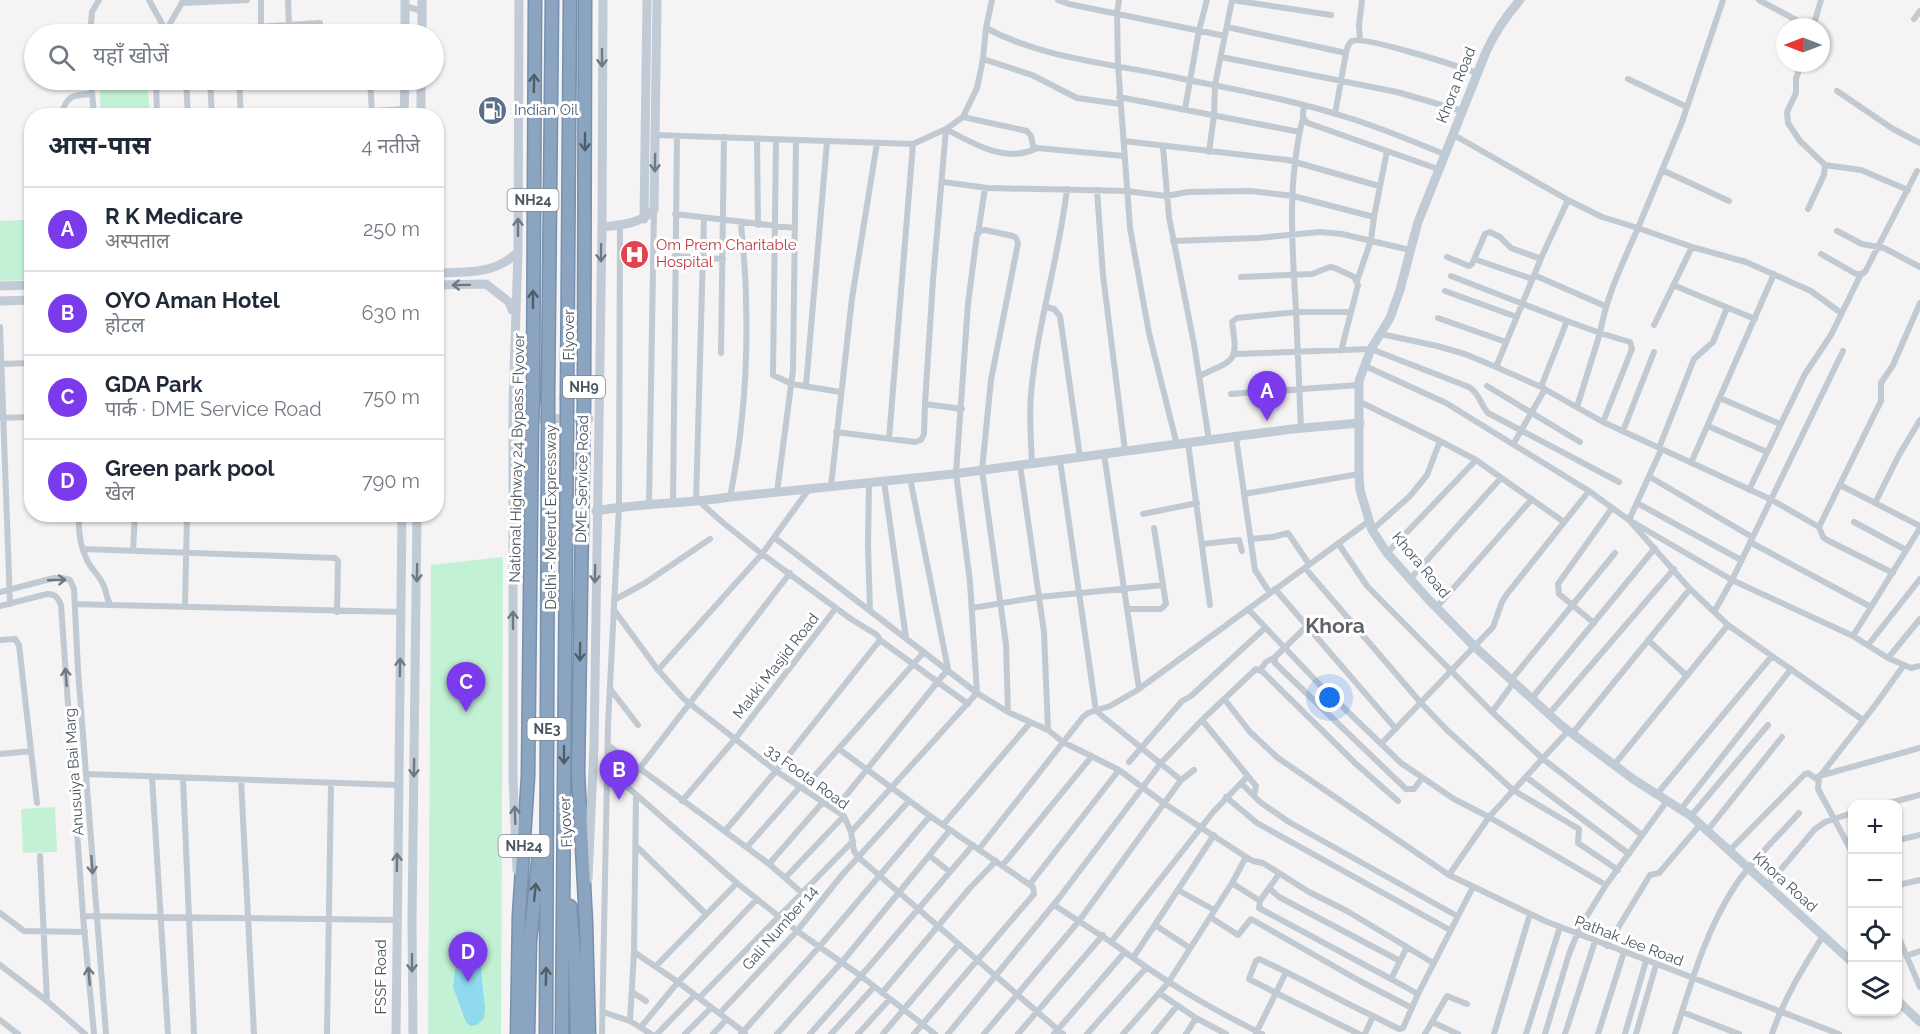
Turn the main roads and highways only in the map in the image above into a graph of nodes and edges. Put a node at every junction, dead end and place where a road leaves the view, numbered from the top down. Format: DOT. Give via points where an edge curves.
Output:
graph roads {
  1 [pos="535,0"];
  2 [pos="552,0"];
  3 [pos="570,0"];
  4 [pos="585,0"];
  5 [pos="547,780"];
  6 [pos="564,839"];
  7 [pos="517,1034"];
  8 [pos="528,1034"];
  9 [pos="546,1034"];
  10 [pos="562,1034"];
  11 [pos="577,1034"];
  12 [pos="589,1034"];
  7 -- 1 [label="highway, National Highway 24 Bypass Flyover / NH24, one-way, bridge" via="519,915 528,777"];
  2 -- 5 [label="highway, Delhi - Meerut Expressway / NE3, bridge"];
  3 -- 6 [label="highway, Delhi - Meerut Expressway / NE3, one-way, bridge"];
  4 -- 12 [label="highway, Flyover / NH9, one-way, bridge" via="578,774"];
  8 -- 5 [label="highway, one-way" via="530,941"];
  9 -- 5 [label="highway, Delhi - Meerut Expressway / NE3, one-way"];
  6 -- 10 [label="highway, Delhi - Meerut Expressway / NE3"];
  6 -- 11 [label="highway"];
}
